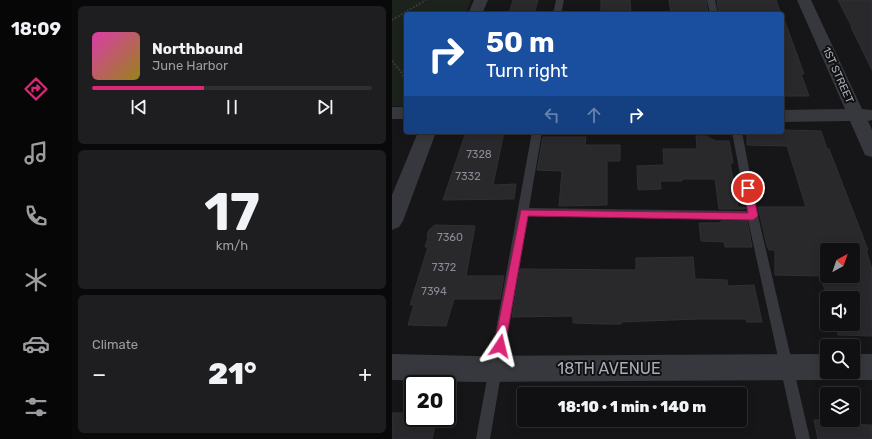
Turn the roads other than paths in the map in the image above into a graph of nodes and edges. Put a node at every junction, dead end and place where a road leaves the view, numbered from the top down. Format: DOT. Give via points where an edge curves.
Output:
graph roads {
  1 [pos="481,0"];
  2 [pos="560,0"];
  3 [pos="711,0"];
  4 [pos="804,0"];
  5 [pos="476,12"];
  6 [pos="558,12"];
  7 [pos="714,12"];
  8 [pos="392,113"];
  9 [pos="404,113"];
  10 [pos="864,115"];
  11 [pos="784,116"];
  12 [pos="426,134"];
  13 [pos="537,134"];
  14 [pos="737,134"];
  15 [pos="872,150"];
  16 [pos="524,212"];
  17 [pos="753,216"];
  18 [pos="392,221"];
  19 [pos="392,367"];
  20 [pos="820,367"];
  21 [pos="860,367"];
  22 [pos="872,367"];
  23 [pos="787,368"];
  24 [pos="494,369"];
  25 [pos="483,439"];
  26 [pos="802,439"];
  1 -- 5 [label="street"];
  2 -- 6 [label="lane"];
  3 -- 7 [label="lane"];
  4 -- 10 [label="street, 1ST STREET"];
  8 -- 9 [label="street"];
  10 -- 11 [label="street"];
  10 -- 15 [label="street, 1ST STREET"];
  12 -- 18 [label="street"];
  13 -- 16 [label="lane"];
  14 -- 17 [label="lane"];
  16 -- 17 [label="lane"];
  16 -- 24 [label="lane"];
  17 -- 23 [label="lane"];
  19 -- 24 [label="street, 18TH AVENUE"];
  20 -- 23 [label="street, 18TH AVENUE"];
  21 -- 22 [label="street"];
  23 -- 24 [label="street, 18TH AVENUE"];
  23 -- 26 [label="lane"];
  24 -- 25 [label="lane"];
}
